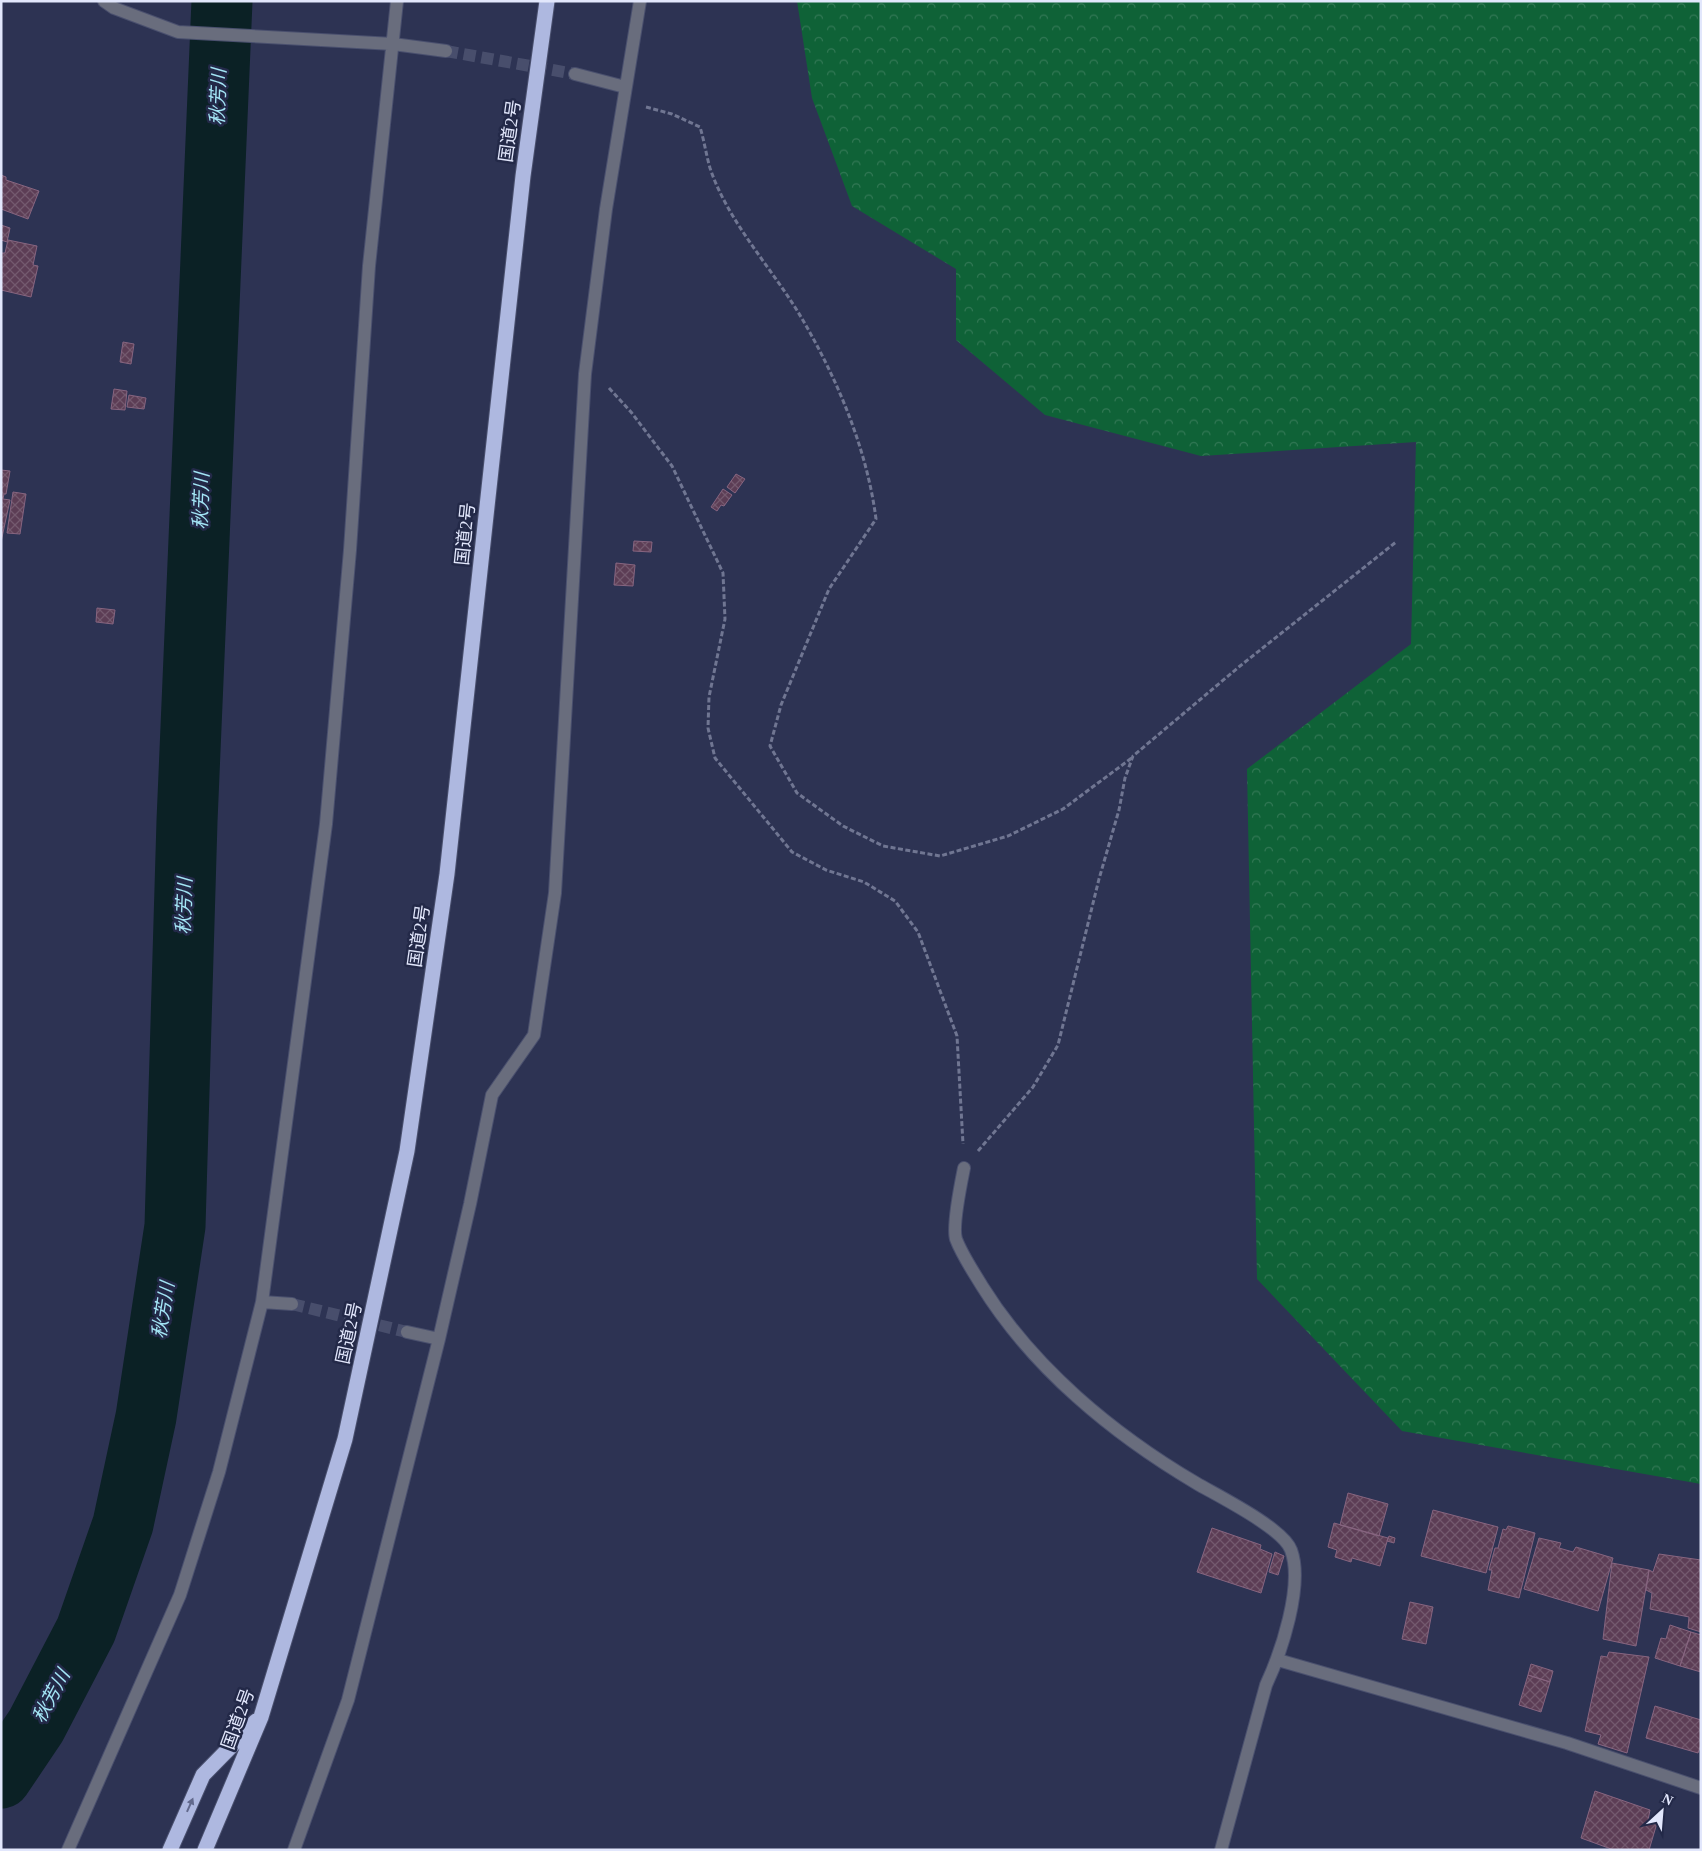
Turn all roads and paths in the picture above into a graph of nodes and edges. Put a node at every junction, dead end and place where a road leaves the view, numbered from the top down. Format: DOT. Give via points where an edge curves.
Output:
graph roads {
  1 [pos="104,1"];
  2 [pos="397,1"];
  3 [pos="547,1"];
  4 [pos="640,1"];
  5 [pos="393,44"];
  6 [pos="446,50"];
  7 [pos="575,74"];
  8 [pos="625,87"];
  9 [pos="584,374"];
  10 [pos="1396,542"];
  11 [pos="1133,756"];
  12 [pos="964,1168"];
  13 [pos="262,1302"];
  14 [pos="292,1304"];
  15 [pos="407,1332"];
  16 [pos="439,1338"];
  17 [pos="1278,1660"];
  18 [pos="261,1716"];
  19 [pos="1701,1788"];
  20 [pos="68,1850"];
  21 [pos="170,1850"];
  22 [pos="206,1850"];
  23 [pos="294,1850"];
  24 [pos="1221,1850"];
  1 -- 5 [label="street" via="114,8 178,32"];
  2 -- 5 [label="street"];
  3 -- 18 [label="highway, 国道2号" via="523,176 447,874 408,1151 345,1439"];
  4 -- 8 [label="street"];
  5 -- 6 [label="street"];
  5 -- 13 [label="street" via="369,266 350,550 326,824"];
  7 -- 8 [label="street"];
  8 -- 9 [label="street"];
  8 -- 11 [label="path" via="639,105 672,114 700,127 711,169 731,211 801,318 840,394 871,483 876,519 829,589 781,705 770,746 797,793 843,826 883,846 940,856 1008,836 1063,809"];
  9 -- 12 [label="path" via="604,384 631,412 672,466 723,573 724,619 709,697 708,728 714,758 792,852 826,870 864,882 896,901 918,932 957,1036"];
  9 -- 16 [label="street" via="555,893 534,1035 492,1095"];
  10 -- 11 [label="path"];
  11 -- 12 [label="path" via="1058,1045 1033,1088"];
  12 -- 17 [label="street" via="956,1238 1001,1316 1050,1372 1105,1420 1179,1474 1272,1528 1290,1548 1295,1566 1292,1599"];
  13 -- 14 [label="street"];
  13 -- 20 [label="street" via="219,1472 180,1595"];
  15 -- 16 [label="street"];
  16 -- 23 [label="street" via="348,1700"];
  17 -- 19 [label="street" via="1566,1743"];
  17 -- 24 [label="street" via="1266,1685"];
  21 -- 18 [label="highway, one-way" via="203,1775"];
  18 -- 22 [label="highway, 国道2号"];
}
